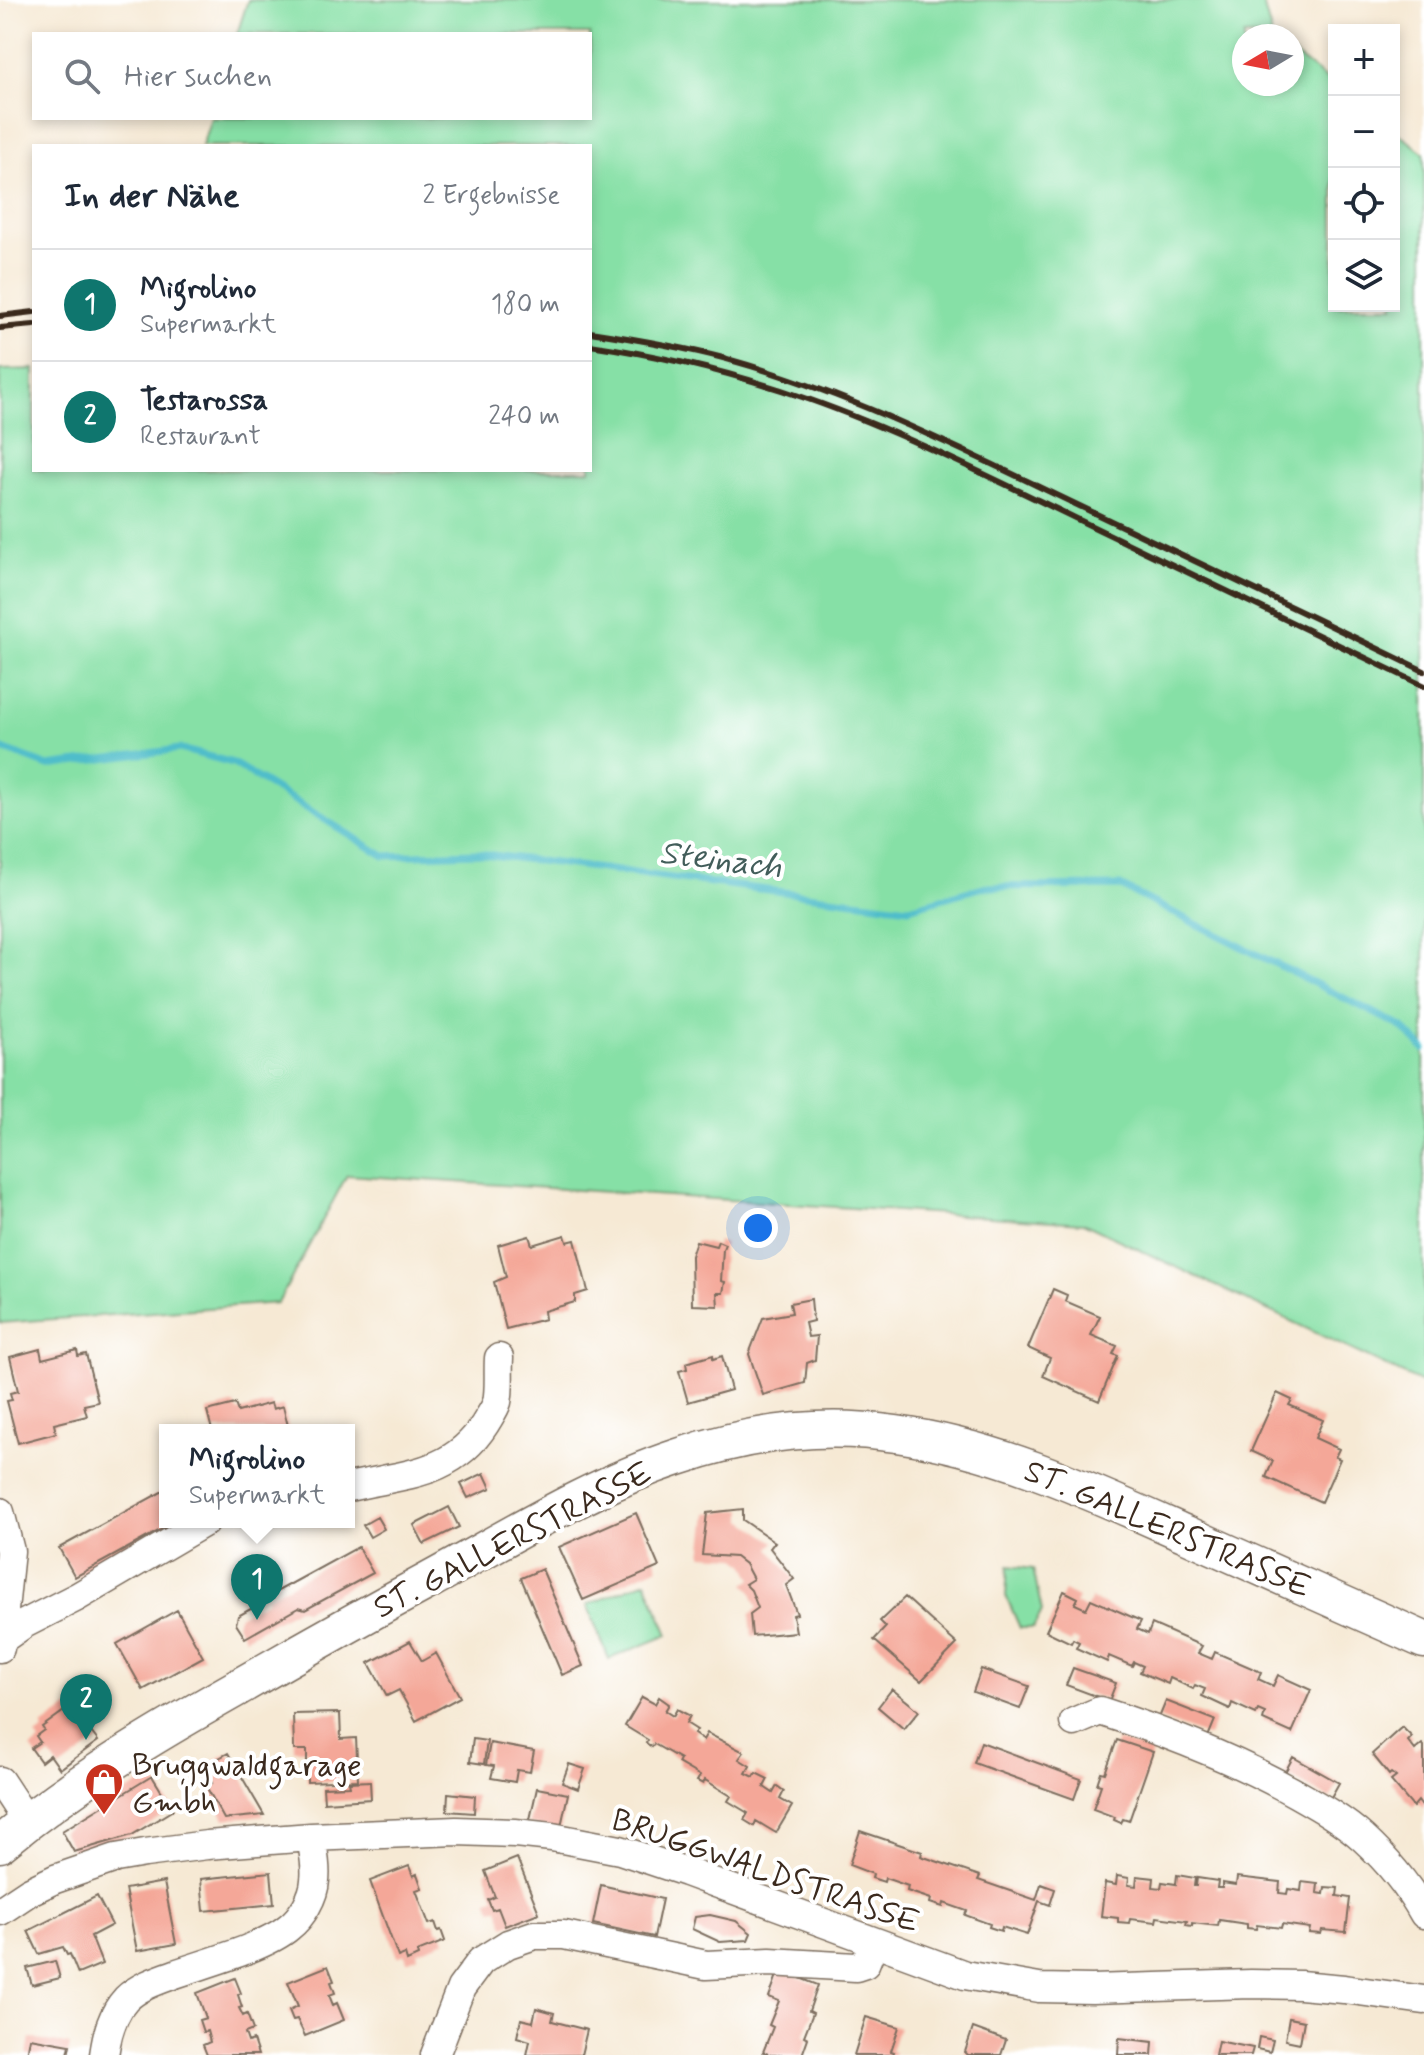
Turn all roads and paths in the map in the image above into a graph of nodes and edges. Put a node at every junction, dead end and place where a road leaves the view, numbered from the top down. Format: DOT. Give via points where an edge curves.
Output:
graph roads {
  1 [pos="499,1358"];
  2 [pos="355,1486"];
  3 [pos="0,1512"];
  4 [pos="195,1528"];
  5 [pos="1424,1640"];
  6 [pos="1,1644"];
  7 [pos="1074,1722"];
  8 [pos="0,1781"];
  9 [pos="13,1833"];
  10 [pos="311,1837"];
  11 [pos="0,1911"];
  12 [pos="1424,1914"];
  13 [pos="874,1942"];
  14 [pos="1424,2000"];
  15 [pos="104,2055"];
  16 [pos="435,2055"];
  1 -- 2 [label="street" via="497,1402 479,1434 457,1456 408,1477"];
  3 -- 6 [label="street" via="10,1551"];
  4 -- 6 [label="street" via="24,1624"];
  5 -- 9 [label="main road, ST. GALLERSTRASSE" via="1121,1505 1000,1458 951,1443 875,1431 757,1435 636,1472 534,1522 129,1751"];
  7 -- 12 [label="street" via="1100,1711 1161,1731 1274,1782 1362,1837 1391,1866"];
  8 -- 9 [label="street"];
  10 -- 11 [label="street, BRUGGWALDSTRASSE" via="116,1858 55,1879"];
  10 -- 13 [label="street, BRUGGWALDSTRASSE" via="456,1831 552,1837 620,1850"];
  10 -- 15 [label="street" via="316,1881 301,1916 277,1936 128,1997 114,2015"];
  13 -- 14 [label="street, BRUGGWALDSTRASSE" via="965,1975 1039,1988 1300,1985"];
  13 -- 16 [label="street" via="865,1964 856,1967 706,1965 564,1935 534,1935 481,1961 461,1988"];
}
